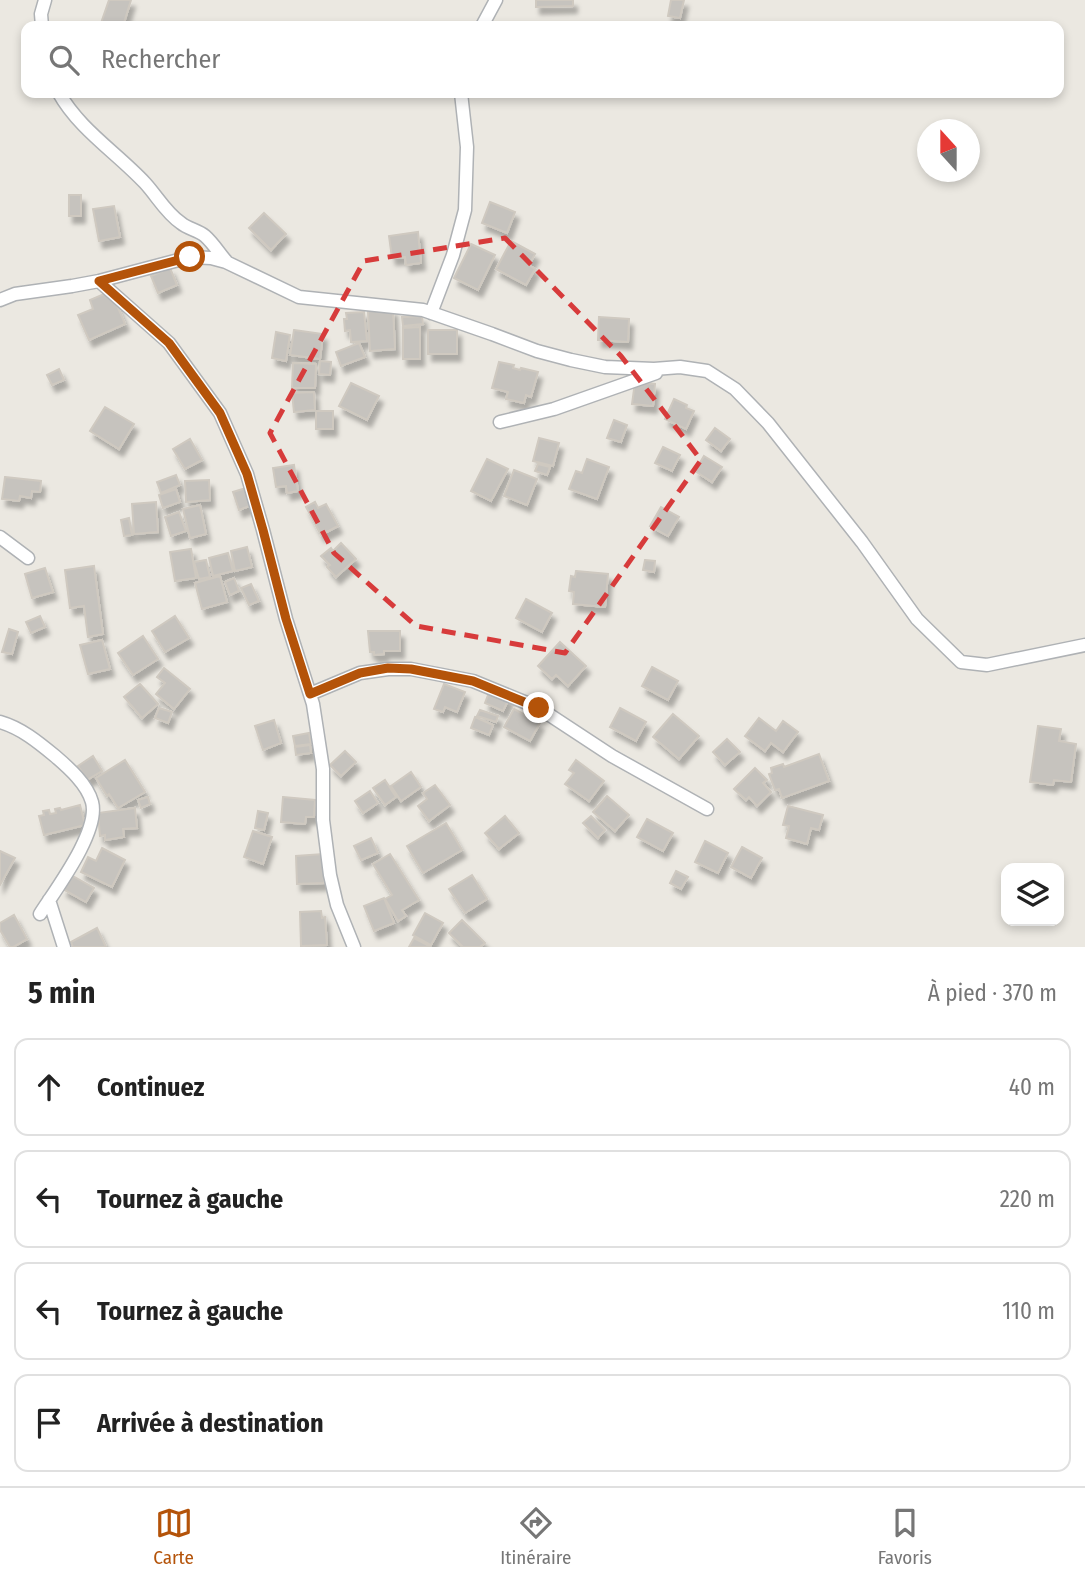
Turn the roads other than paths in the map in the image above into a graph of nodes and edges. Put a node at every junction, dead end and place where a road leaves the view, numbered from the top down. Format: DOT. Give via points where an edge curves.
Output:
graph roads {
  1 [pos="44,0"];
  2 [pos="496,0"];
  3 [pos="42,21"];
  4 [pos="485,21"];
  5 [pos="62,98"];
  6 [pos="462,98"];
  7 [pos="226,262"];
  8 [pos="99,281"];
  9 [pos="0,300"];
  10 [pos="431,313"];
  11 [pos="671,368"];
  12 [pos="500,422"];
  13 [pos="0,537"];
  14 [pos="28,558"];
  15 [pos="1085,645"];
  16 [pos="310,694"];
  17 [pos="0,722"];
  18 [pos="707,809"];
  19 [pos="49,900"];
  20 [pos="40,914"];
  21 [pos="64,947"];
  22 [pos="354,947"];
  1 -- 3 [label="street"];
  2 -- 4 [label="street"];
  5 -- 7 [label="street" via="167,210 204,235"];
  6 -- 10 [label="street" via="467,148 464,211"];
  7 -- 8 [label="street" via="190,257"];
  7 -- 10 [label="street" via="299,297"];
  8 -- 9 [label="street" via="15,293"];
  8 -- 16 [label="street" via="169,343 220,413 247,474"];
  10 -- 11 [label="street" via="571,360 605,367"];
  11 -- 12 [label="street" via="554,409"];
  11 -- 15 [label="street" via="707,371 736,389 800,462 917,619 961,662 987,665"];
  13 -- 14 [label="street"];
  16 -- 18 [label="street" via="360,673 388,668 473,681 539,708 612,756"];
  16 -- 22 [label="street" via="323,769 330,876"];
  17 -- 19 [label="street" via="35,740 62,763 92,802 93,821 77,857"];
  19 -- 20 [label="street"];
  19 -- 21 [label="street"];
}
